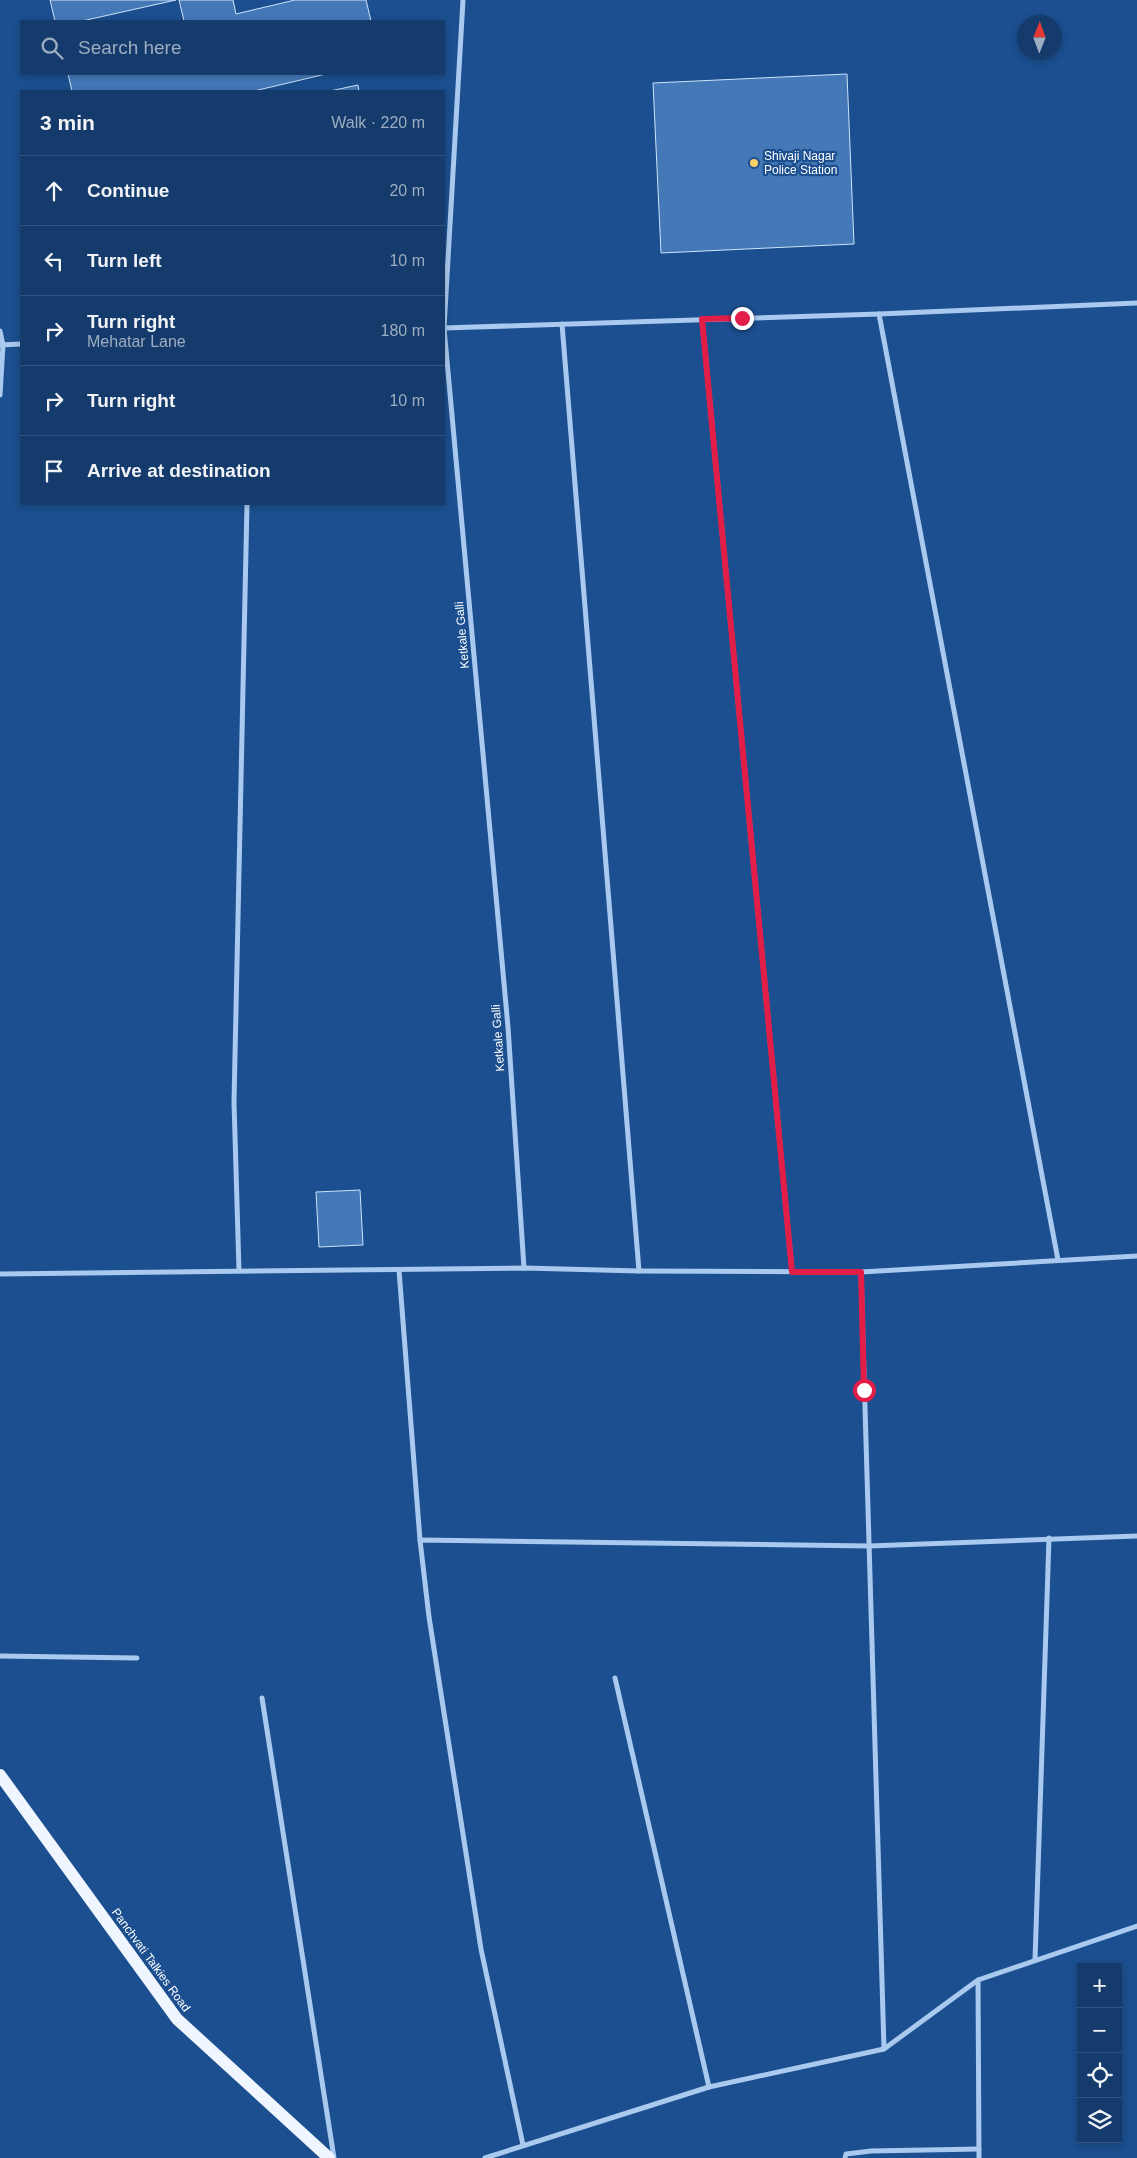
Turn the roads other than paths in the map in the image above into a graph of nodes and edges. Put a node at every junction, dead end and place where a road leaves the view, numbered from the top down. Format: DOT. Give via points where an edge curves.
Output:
graph roads {
  1 [pos="463,0"];
  2 [pos="1137,303"];
  3 [pos="445,311"];
  4 [pos="879,314"];
  5 [pos="702,319"];
  6 [pos="562,324"];
  7 [pos="445,328"];
  8 [pos="0,331"];
  9 [pos="445,339"];
  10 [pos="20,344"];
  11 [pos="2,345"];
  12 [pos="0,395"];
  13 [pos="247,505"];
  14 [pos="1137,1256"];
  15 [pos="1058,1260"];
  16 [pos="524,1268"];
  17 [pos="399,1270"];
  18 [pos="239,1271"];
  19 [pos="639,1271"];
  20 [pos="792,1272"];
  21 [pos="861,1272"];
  22 [pos="0,1274"];
  23 [pos="1137,1536"];
  24 [pos="1049,1538"];
  25 [pos="420,1540"];
  26 [pos="869,1546"];
  27 [pos="0,1656"];
  28 [pos="138,1658"];
  29 [pos="614,1678"];
  30 [pos="262,1698"];
  31 [pos="0,1775"];
  32 [pos="1137,1926"];
  33 [pos="1035,1960"];
  34 [pos="978,1980"];
  35 [pos="884,2050"];
  36 [pos="709,2087"];
  37 [pos="523,2145"];
  38 [pos="979,2149"];
  39 [pos="329,2158"];
  40 [pos="334,2158"];
  41 [pos="485,2158"];
  42 [pos="845,2158"];
  43 [pos="979,2158"];
  1 -- 3 [label="street, Ketkale Galli"];
  2 -- 4 [label="street"];
  4 -- 5 [label="street"];
  4 -- 15 [label="street"];
  5 -- 6 [label="street"];
  5 -- 20 [label="street"];
  6 -- 7 [label="street"];
  6 -- 19 [label="street"];
  8 -- 11 [label="street"];
  9 -- 16 [label="street, Ketkale Galli" via="508,1027"];
  10 -- 11 [label="street"];
  11 -- 12 [label="street"];
  13 -- 18 [label="street" via="234,1102"];
  14 -- 15 [label="street"];
  15 -- 21 [label="street"];
  16 -- 17 [label="street"];
  16 -- 19 [label="street"];
  17 -- 18 [label="street"];
  17 -- 25 [label="street"];
  18 -- 22 [label="street"];
  19 -- 20 [label="street"];
  20 -- 21 [label="street"];
  21 -- 26 [label="street"];
  23 -- 24 [label="street"];
  24 -- 26 [label="street"];
  24 -- 33 [label="street"];
  25 -- 26 [label="street"];
  25 -- 37 [label="street" via="481,1949"];
  26 -- 35 [label="street"];
  27 -- 28 [label="street"];
  29 -- 36 [label="street"];
  30 -- 40 [label="street"];
  31 -- 39 [label="main road, Panchvati Talkies Road" via="177,2019"];
  32 -- 33 [label="street"];
  33 -- 34 [label="street"];
  34 -- 35 [label="street"];
  34 -- 38 [label="street"];
  35 -- 36 [label="street"];
  36 -- 37 [label="street"];
  37 -- 41 [label="street"];
  38 -- 42 [label="street" via="871,2151 846,2154"];
  38 -- 43 [label="street"];
}
